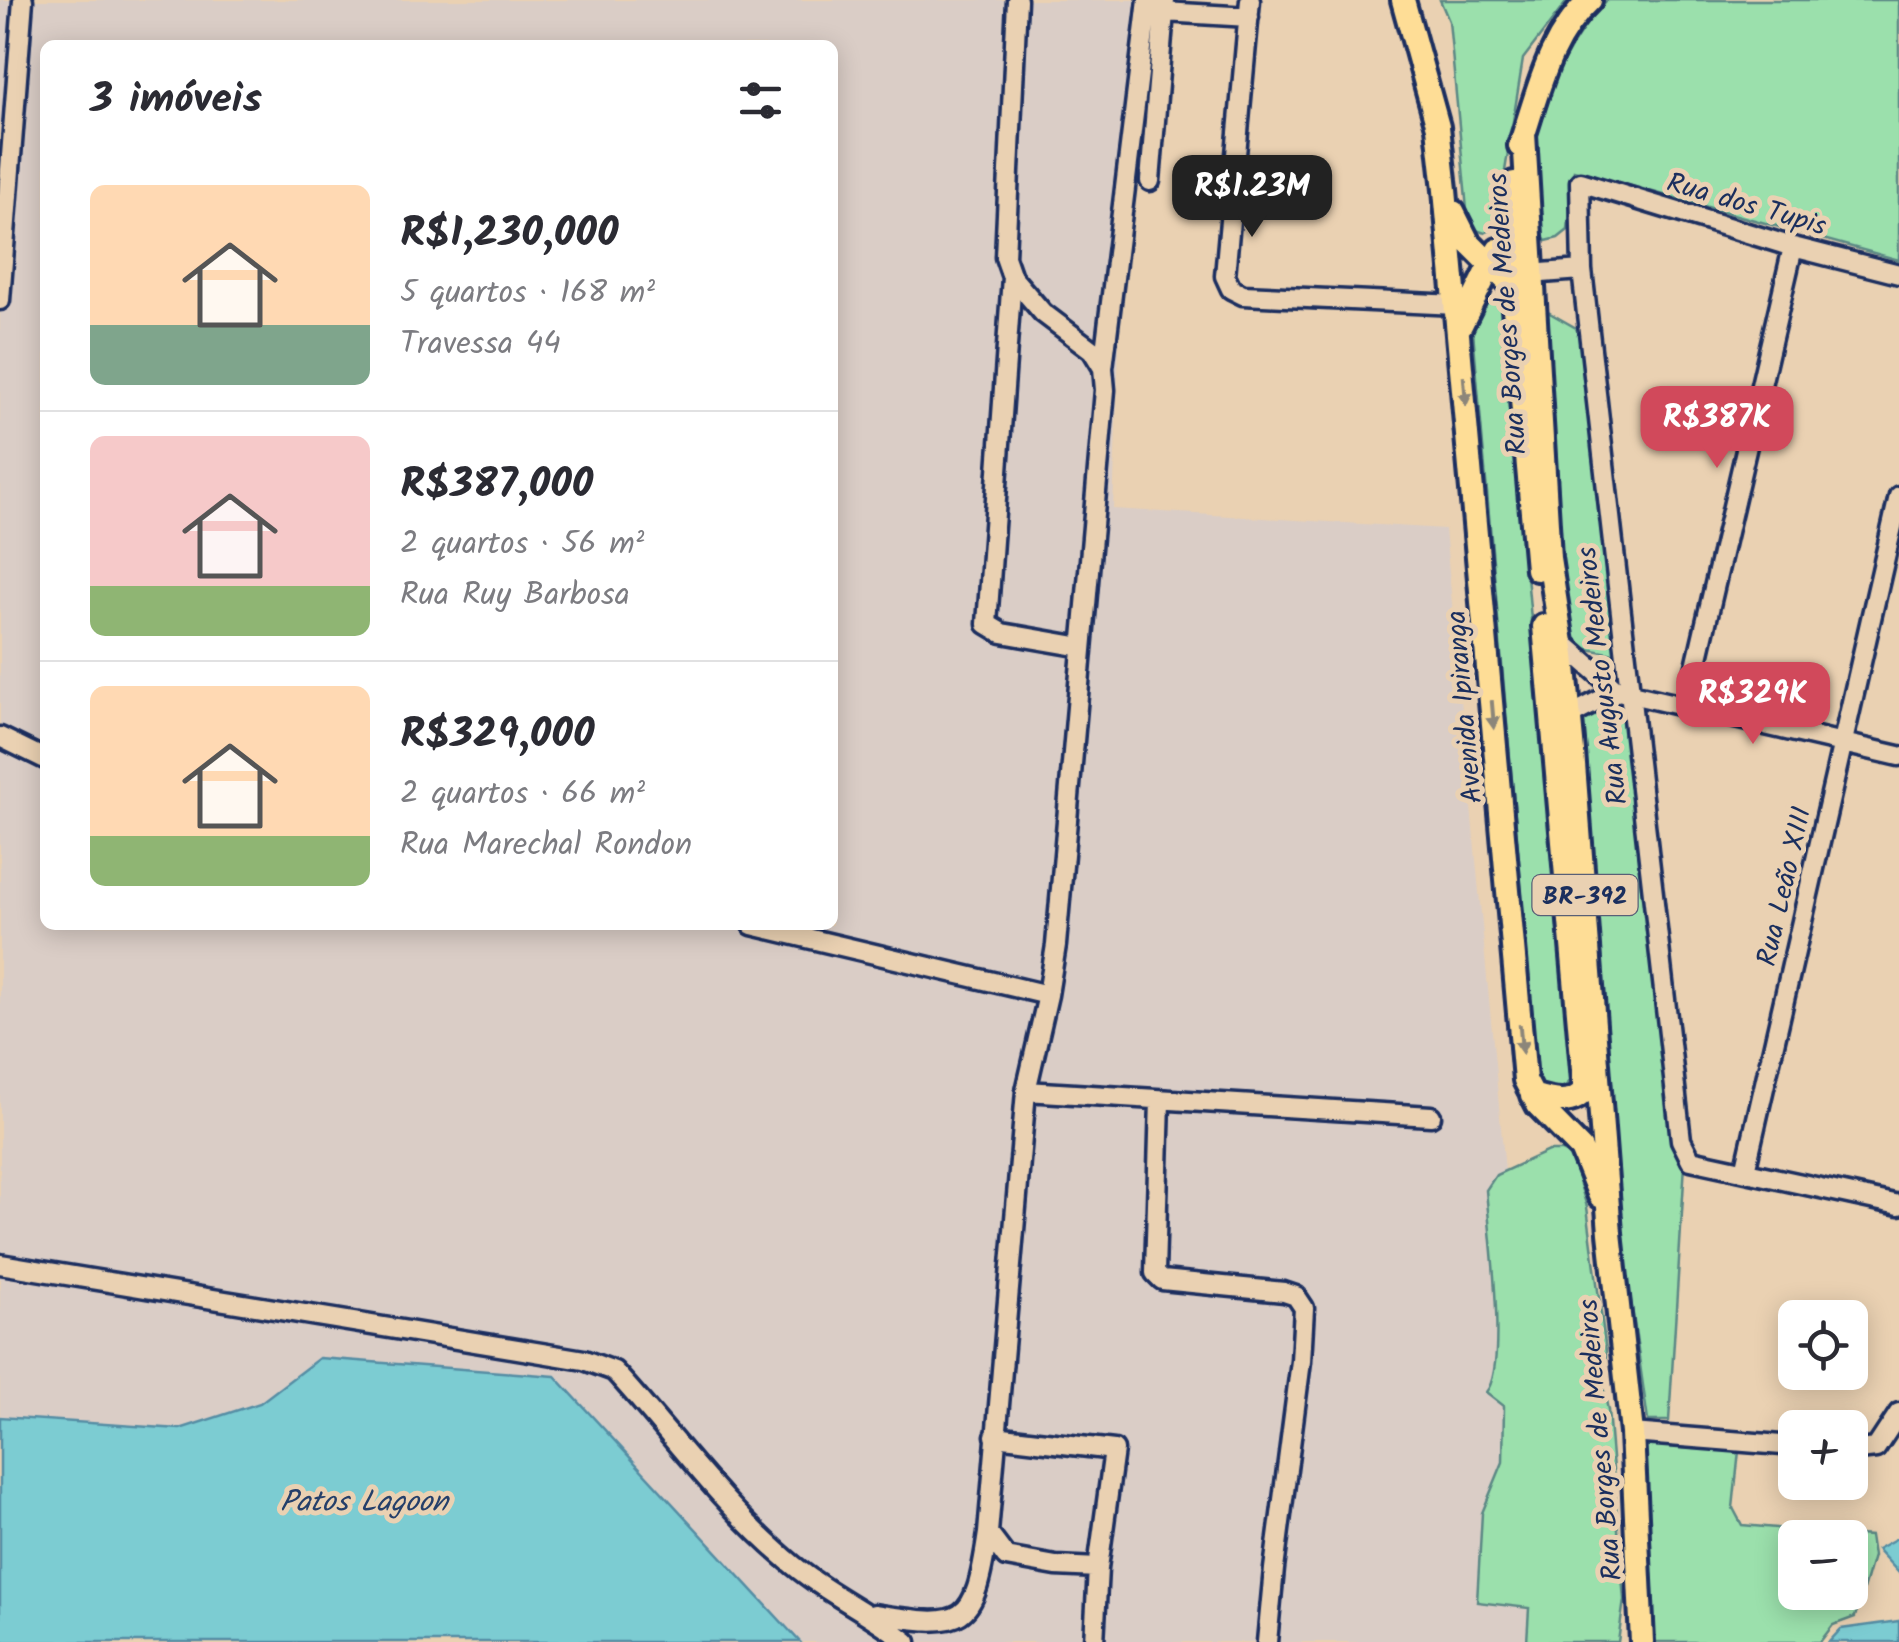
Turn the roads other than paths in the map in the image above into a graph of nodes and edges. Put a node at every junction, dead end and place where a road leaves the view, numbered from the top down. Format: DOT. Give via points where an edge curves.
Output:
graph roads {
  1 [pos="23,0"];
  2 [pos="1018,0"];
  3 [pos="1148,0"];
  4 [pos="1403,0"];
  5 [pos="1590,0"];
  6 [pos="1165,6"];
  7 [pos="1250,9"];
  8 [pos="1524,134"];
  9 [pos="1150,181"];
  10 [pos="1580,182"];
  11 [pos="1445,190"];
  12 [pos="1511,214"];
  13 [pos="1793,247"];
  14 [pos="1492,264"];
  15 [pos="1582,270"];
  16 [pos="1542,273"];
  17 [pos="1899,274"];
  18 [pos="1012,277"];
  19 [pos="1512,286"];
  20 [pos="0,300"];
  21 [pos="1458,316"];
  22 [pos="1103,368"];
  23 [pos="1899,496"];
  24 [pos="1549,558"];
  25 [pos="1560,640"];
  26 [pos="1082,648"];
  27 [pos="1624,692"];
  28 [pos="1687,705"];
  29 [pos="1570,723"];
  30 [pos="0,736"];
  31 [pos="1845,744"];
  32 [pos="40,756"];
  33 [pos="1899,756"];
  34 [pos="773,930"];
  35 [pos="1048,994"];
  36 [pos="1026,1091"];
  37 [pos="1585,1092"];
  38 [pos="1532,1095"];
  39 [pos="1160,1100"];
  40 [pos="1430,1116"];
  41 [pos="1745,1172"];
  42 [pos="1600,1196"];
  43 [pos="1899,1205"];
  44 [pos="1610,1233"];
  45 [pos="0,1264"];
  46 [pos="1899,1413"];
  47 [pos="1632,1434"];
  48 [pos="994,1436"];
  49 [pos="1778,1445"];
  50 [pos="1868,1449"];
  51 [pos="988,1533"];
  52 [pos="1098,1568"];
  53 [pos="869,1613"];
  54 [pos="907,1642"];
  55 [pos="1094,1642"];
  56 [pos="1268,1642"];
  57 [pos="1642,1642"];
  1 -- 20 [label="street"];
  2 -- 18 [label="street" via="1004,256"];
  3 -- 22 [label="street"];
  4 -- 11 [label="main road, Avenida Ipiranga" via="1438,127"];
  5 -- 8 [label="main road, BR-392" via="1556,42"];
  6 -- 7 [label="street"];
  6 -- 9 [label="street"];
  7 -- 21 [label="street" via="1225,276 1230,290"];
  8 -- 12 [label="main road, Rua Borges de Medeiros / BR-392"];
  8 -- 24 [label="main road, Rua Borges de Medeiros / BR-392"];
  10 -- 13 [label="street, Rua dos Tupis"];
  10 -- 15 [label="street, Rua Augusto Medeiros"];
  11 -- 14 [label="main road" via="1468,242"];
  11 -- 21 [label="main road, Avenida Ipiranga"];
  12 -- 14 [label="main road"];
  12 -- 19 [label="main road, Rua Borges de Medeiros / BR-392"];
  13 -- 17 [label="street, Rua dos Tupis"];
  13 -- 28 [label="street"];
  14 -- 19 [label="main road"];
  14 -- 21 [label="main road"];
  15 -- 16 [label="street"];
  15 -- 27 [label="street, Rua Augusto Medeiros"];
  18 -- 22 [label="street"];
  18 -- 26 [label="street" via="987,624 1002,633"];
  19 -- 24 [label="main road" via="1526,311"];
  19 -- 37 [label="main road, Rua Borges de Medeiros / BR-392"];
  21 -- 38 [label="main road, Avenida Ipiranga, one-way" via="1524,1069"];
  22 -- 26 [label="street"];
  23 -- 31 [label="street, Rua Leão XIII"];
  24 -- 25 [label="main road, Rua Borges de Medeiros / BR-392"];
  25 -- 27 [label="street"];
  25 -- 29 [label="main road, Rua Borges de Medeiros / BR-392"];
  26 -- 35 [label="street"];
  27 -- 28 [label="street"];
  27 -- 29 [label="street"];
  27 -- 41 [label="street, Rua Augusto Medeiros" via="1681,1140 1692,1160"];
  28 -- 31 [label="street"];
  29 -- 37 [label="main road" via="1572,854 1593,1061"];
  29 -- 44 [label="main road, Rua Borges de Medeiros / BR-392"];
  30 -- 32 [label="street"];
  31 -- 33 [label="street"];
  31 -- 41 [label="street, Rua Leão XIII"];
  34 -- 35 [label="street"];
  35 -- 36 [label="street"];
  36 -- 39 [label="street"];
  36 -- 48 [label="street"];
  37 -- 38 [label="main road" via="1562,1102"];
  37 -- 42 [label="main road, Rua Borges de Medeiros / BR-392"];
  38 -- 42 [label="main road, Avenida Ipiranga" via="1581,1149"];
  39 -- 40 [label="street"];
  39 -- 56 [label="street" via="1155,1272 1162,1280 1284,1292 1304,1308"];
  41 -- 43 [label="street"];
  42 -- 44 [label="main road, Rua Borges de Medeiros / BR-392"];
  44 -- 47 [label="main road, Rua Borges de Medeiros / BR-392"];
  45 -- 53 [label="street" via="584,1360 614,1371 745,1522 790,1563"];
  46 -- 50 [label="street" via="1876,1448"];
  47 -- 49 [label="street"];
  47 -- 57 [label="main road, Rua Borges de Medeiros / BR-392"];
  48 -- 51 [label="street"];
  48 -- 52 [label="street" via="1114,1450"];
  51 -- 52 [label="street" via="1006,1557"];
  51 -- 53 [label="street" via="980,1585 953,1620"];
  52 -- 55 [label="street"];
  53 -- 54 [label="street"];
}
